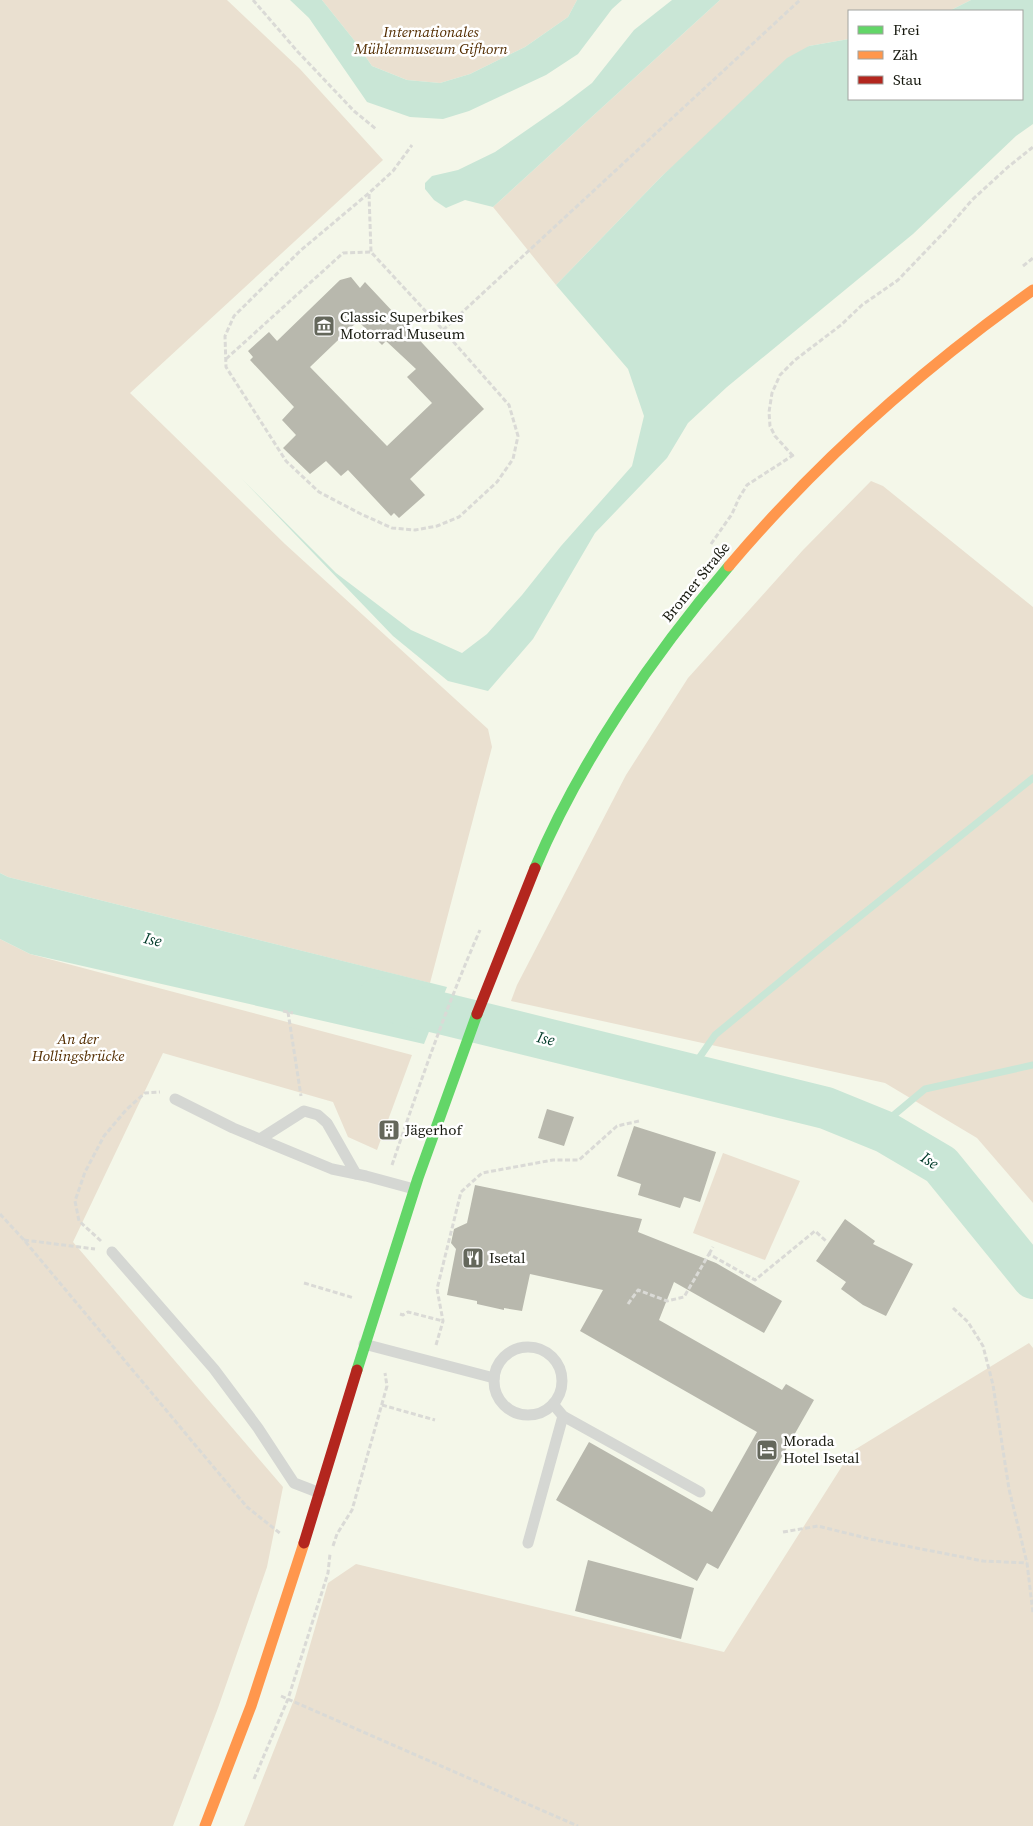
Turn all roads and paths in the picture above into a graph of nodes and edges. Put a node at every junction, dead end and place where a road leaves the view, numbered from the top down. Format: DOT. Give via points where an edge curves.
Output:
graph roads {
  1 [pos="253,0"];
  2 [pos="800,0"];
  3 [pos="376,130"];
  4 [pos="412,145"];
  5 [pos="1033,148"];
  6 [pos="369,193"];
  7 [pos="371,252"];
  8 [pos="1033,290"];
  9 [pos="443,330"];
  10 [pos="226,359"];
  11 [pos="793,456"];
  12 [pos="464,967"];
  13 [pos="283,1011"];
  14 [pos="288,1012"];
  15 [pos="293,1013"];
  16 [pos="175,1099"];
  17 [pos="304,1111"];
  18 [pos="639,1121"];
  19 [pos="260,1139"];
  20 [pos="356,1174"];
  21 [pos="386,1181"];
  22 [pos="414,1189"];
  23 [pos="0,1214"];
  24 [pos="24,1240"];
  25 [pos="826,1241"];
  26 [pos="713,1247"];
  27 [pos="112,1252"];
  28 [pos="709,1254"];
  29 [pos="304,1283"];
  30 [pos="353,1298"];
  31 [pos="628,1304"];
  32 [pos="953,1308"];
  33 [pos="403,1315"];
  34 [pos="443,1321"];
  35 [pos="364,1344"];
  36 [pos="431,1362"];
  37 [pos="494,1378"];
  38 [pos="388,1386"];
  39 [pos="553,1404"];
  40 [pos="382,1405"];
  41 [pos="562,1416"];
  42 [pos="435,1420"];
  43 [pos="320,1492"];
  44 [pos="700,1492"];
  45 [pos="782,1532"];
  46 [pos="288,1539"];
  47 [pos="528,1543"];
  48 [pos="1027,1563"];
  49 [pos="1033,1613"];
  50 [pos="288,1699"];
  51 [pos="253,1780"];
  52 [pos="205,1826"];
  53 [pos="578,1826"];
  1 -- 3 [label="path" via="298,52"];
  2 -- 9 [label="path"];
  4 -- 6 [label="path" via="393,171"];
  5 -- 11 [label="path" via="972,200 898,280 862,305 780,374 772,393 770,426"];
  6 -- 7 [label="path"];
  6 -- 10 [label="path" via="300,251 234,316 225,336"];
  7 -- 9 [label="path"];
  7 -- 10 [label="path" via="343,253"];
  8 -- 22 [label="main road, Bromer Straße" via="953,350 813,473 748,541 688,613 634,689 585,769 541,852 491,977"];
  9 -- 10 [label="path" via="508,405 518,436 513,459 497,482 459,517 437,526 414,530 392,528 319,492 286,461 226,366"];
  12 -- 21 [label="path"];
  13 -- 14 [label="path"];
  14 -- 15 [label="path"];
  14 -- 17 [label="path"];
  16 -- 19 [label="lane"];
  16 -- 27 [label="path" via="162,1092 145,1093 104,1136 85,1172 75,1201 78,1221"];
  17 -- 19 [label="lane"];
  17 -- 20 [label="lane" via="318,1115 327,1123"];
  18 -- 34 [label="path" via="617,1126 579,1160 553,1160 482,1172 461,1192 437,1290"];
  19 -- 20 [label="lane" via="332,1169"];
  20 -- 21 [label="lane"];
  21 -- 22 [label="lane"];
  22 -- 35 [label="main road, Bromer Straße"];
  23 -- 24 [label="path"];
  24 -- 27 [label="path"];
  24 -- 46 [label="path" via="247,1507"];
  25 -- 28 [label="path" via="815,1231 754,1280"];
  26 -- 28 [label="path"];
  27 -- 43 [label="lane" via="214,1369 294,1483"];
  28 -- 31 [label="path" via="684,1297 667,1301 638,1290"];
  29 -- 30 [label="path"];
  32 -- 48 [label="path" via="968,1322 983,1346 993,1385 1009,1489"];
  33 -- 34 [label="path" via="408,1312"];
  34 -- 36 [label="path"];
  35 -- 36 [label="lane"];
  35 -- 43 [label="main road, Bromer Straße"];
  36 -- 37 [label="lane"];
  37 -- 39 [label="lane" via="498,1398 514,1413 534,1415"];
  37 -- 39 [label="lane" via="504,1357 513,1351 536,1348 555,1361 560,1372 562,1383"];
  38 -- 40 [label="path"];
  39 -- 41 [label="lane"];
  40 -- 42 [label="path"];
  40 -- 50 [label="path" via="352,1510 330,1553 328,1573"];
  41 -- 44 [label="lane"];
  41 -- 47 [label="lane"];
  43 -- 52 [label="main road, Bromer Straße" via="257,1688"];
  45 -- 48 [label="path" via="818,1526 983,1562"];
  48 -- 49 [label="path"];
  50 -- 51 [label="path"];
  50 -- 53 [label="path"];
}
